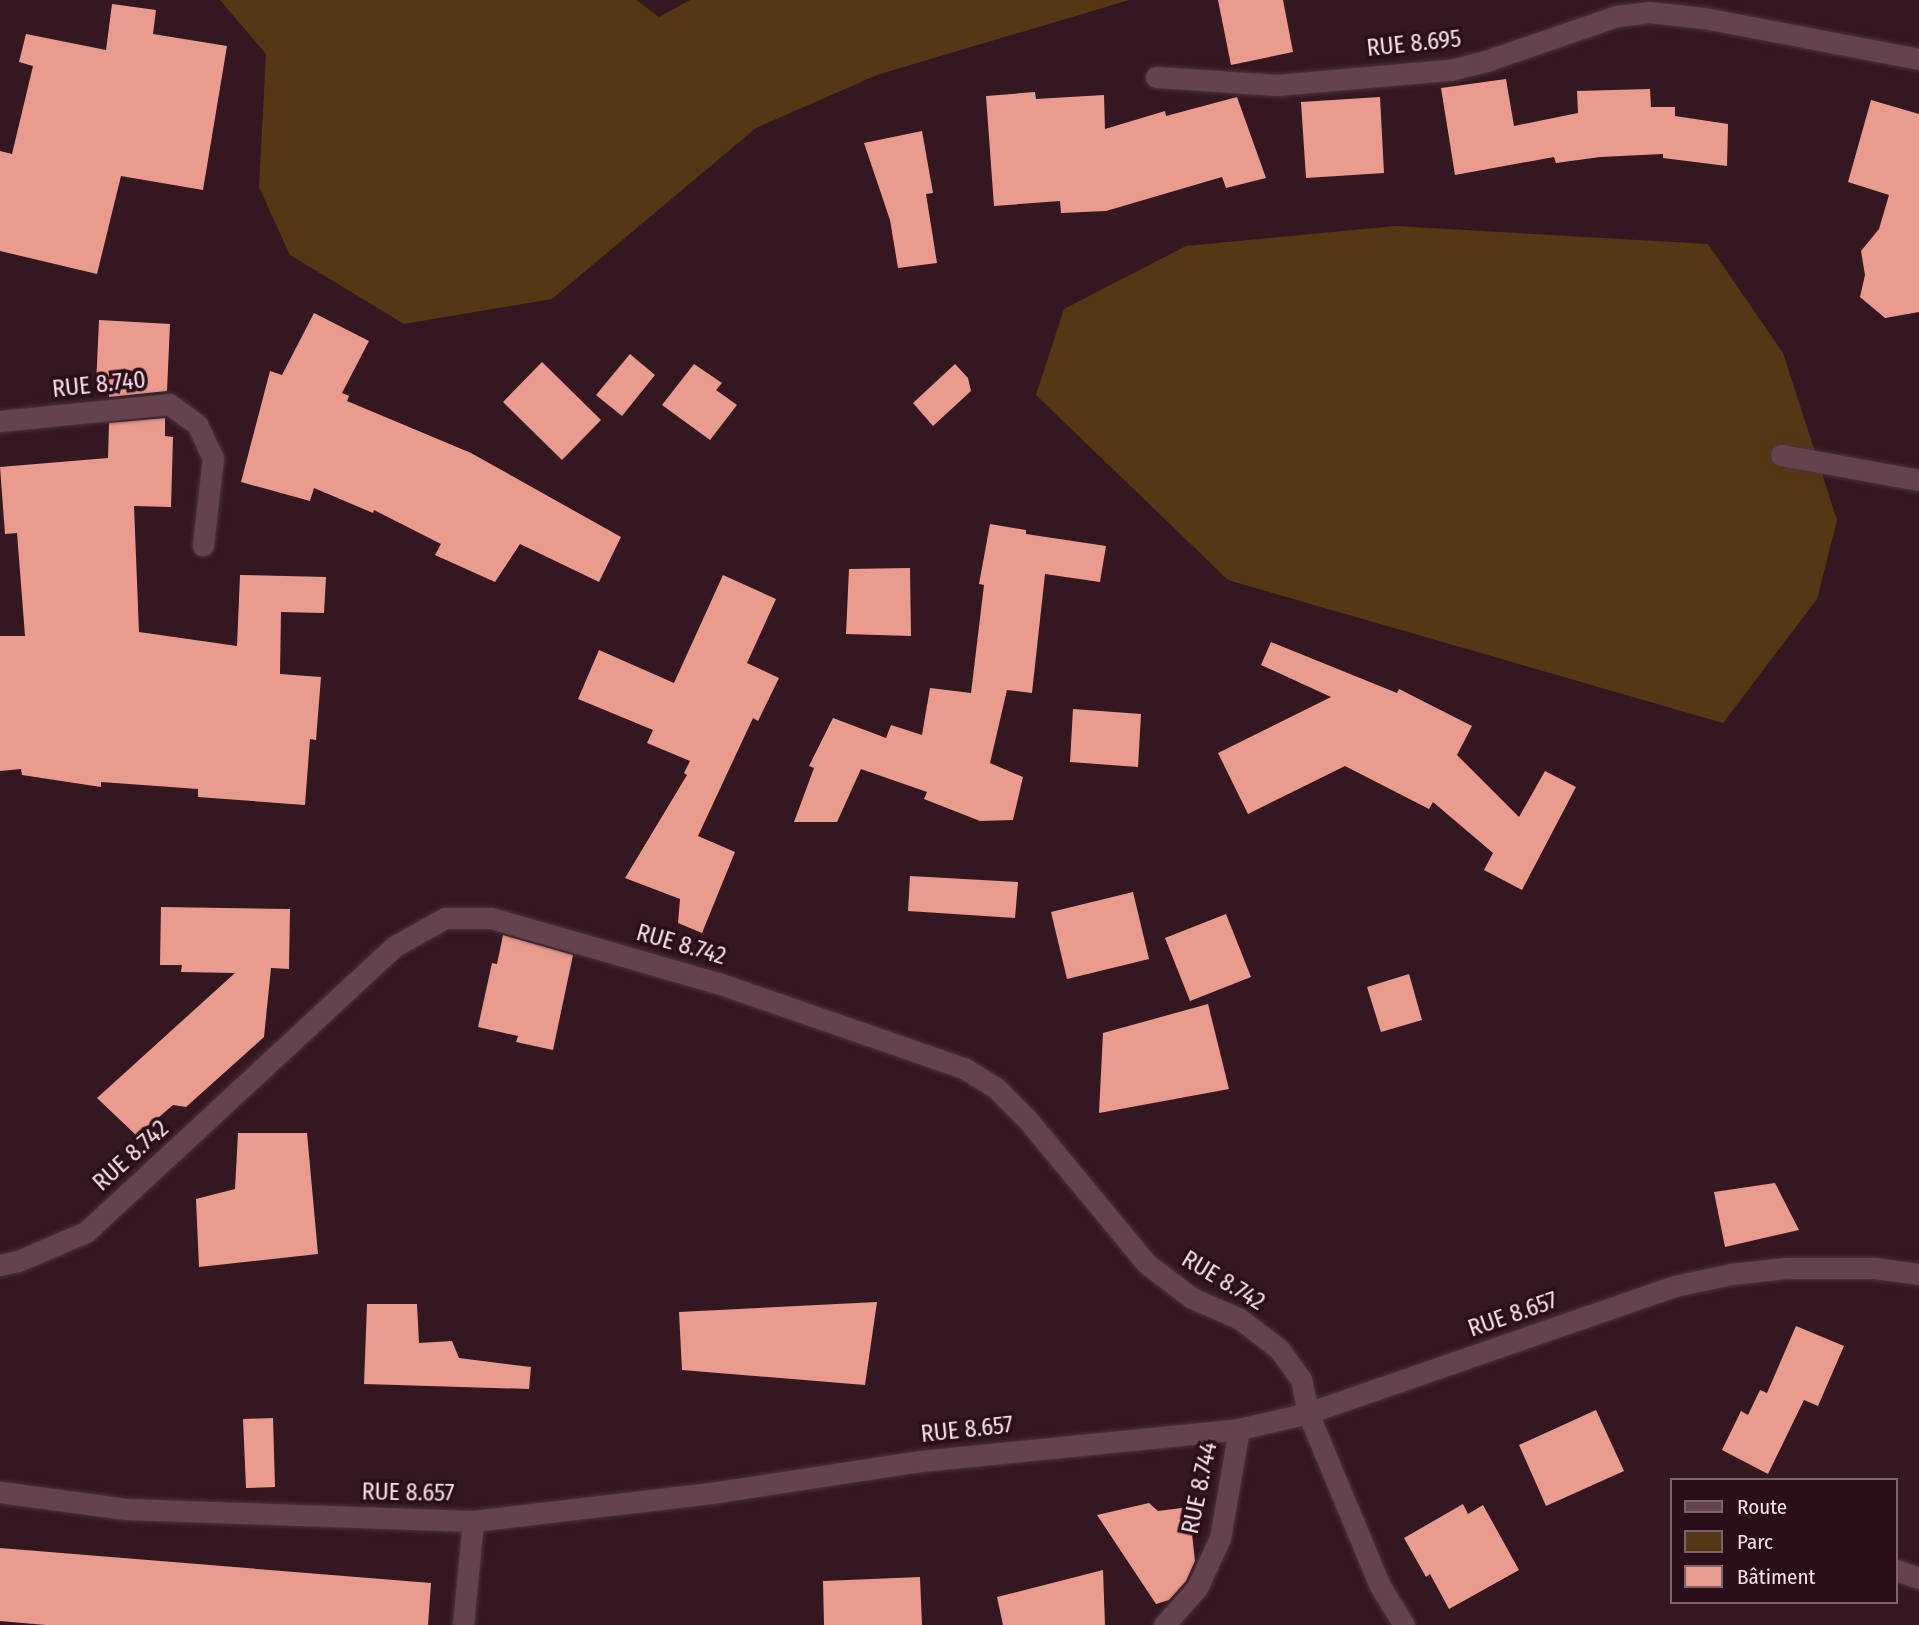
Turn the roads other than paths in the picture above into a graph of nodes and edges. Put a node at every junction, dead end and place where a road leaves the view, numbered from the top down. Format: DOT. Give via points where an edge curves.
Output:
graph roads {
  1 [pos="1919,58"];
  2 [pos="1156,78"];
  3 [pos="0,421"];
  4 [pos="1781,455"];
  5 [pos="1919,480"];
  6 [pos="203,545"];
  7 [pos="0,1265"];
  8 [pos="1919,1274"];
  9 [pos="1308,1413"];
  10 [pos="1239,1429"];
  11 [pos="0,1492"];
  12 [pos="473,1521"];
  13 [pos="1898,1571"];
  14 [pos="1919,1578"];
  15 [pos="463,1625"];
  16 [pos="1164,1625"];
  17 [pos="1404,1625"];
  1 -- 2 [label="street, RUE 8.695" via="1649,12 1616,16 1450,70 1277,85"];
  3 -- 6 [label="street, RUE 8.740" via="169,404 197,424 213,458"];
  4 -- 5 [label="street"];
  7 -- 9 [label="street, RUE 8.742" via="86,1232 395,946 444,918 492,918 719,983 964,1068 995,1087 1027,1119 1147,1264 1192,1298 1240,1319 1279,1349 1301,1379"];
  8 -- 9 [label="street, RUE 8.657" via="1848,1267 1786,1268 1675,1286"];
  9 -- 10 [label="street, RUE 8.657"];
  9 -- 17 [label="street, RUE 8.742" via="1380,1586"];
  10 -- 12 [label="street, RUE 8.657" via="921,1461 711,1493"];
  10 -- 16 [label="street, RUE 8.744" via="1220,1538 1197,1588"];
  11 -- 12 [label="street, RUE 8.657" via="126,1508"];
  12 -- 15 [label="street"];
  13 -- 14 [label="street"];
}
